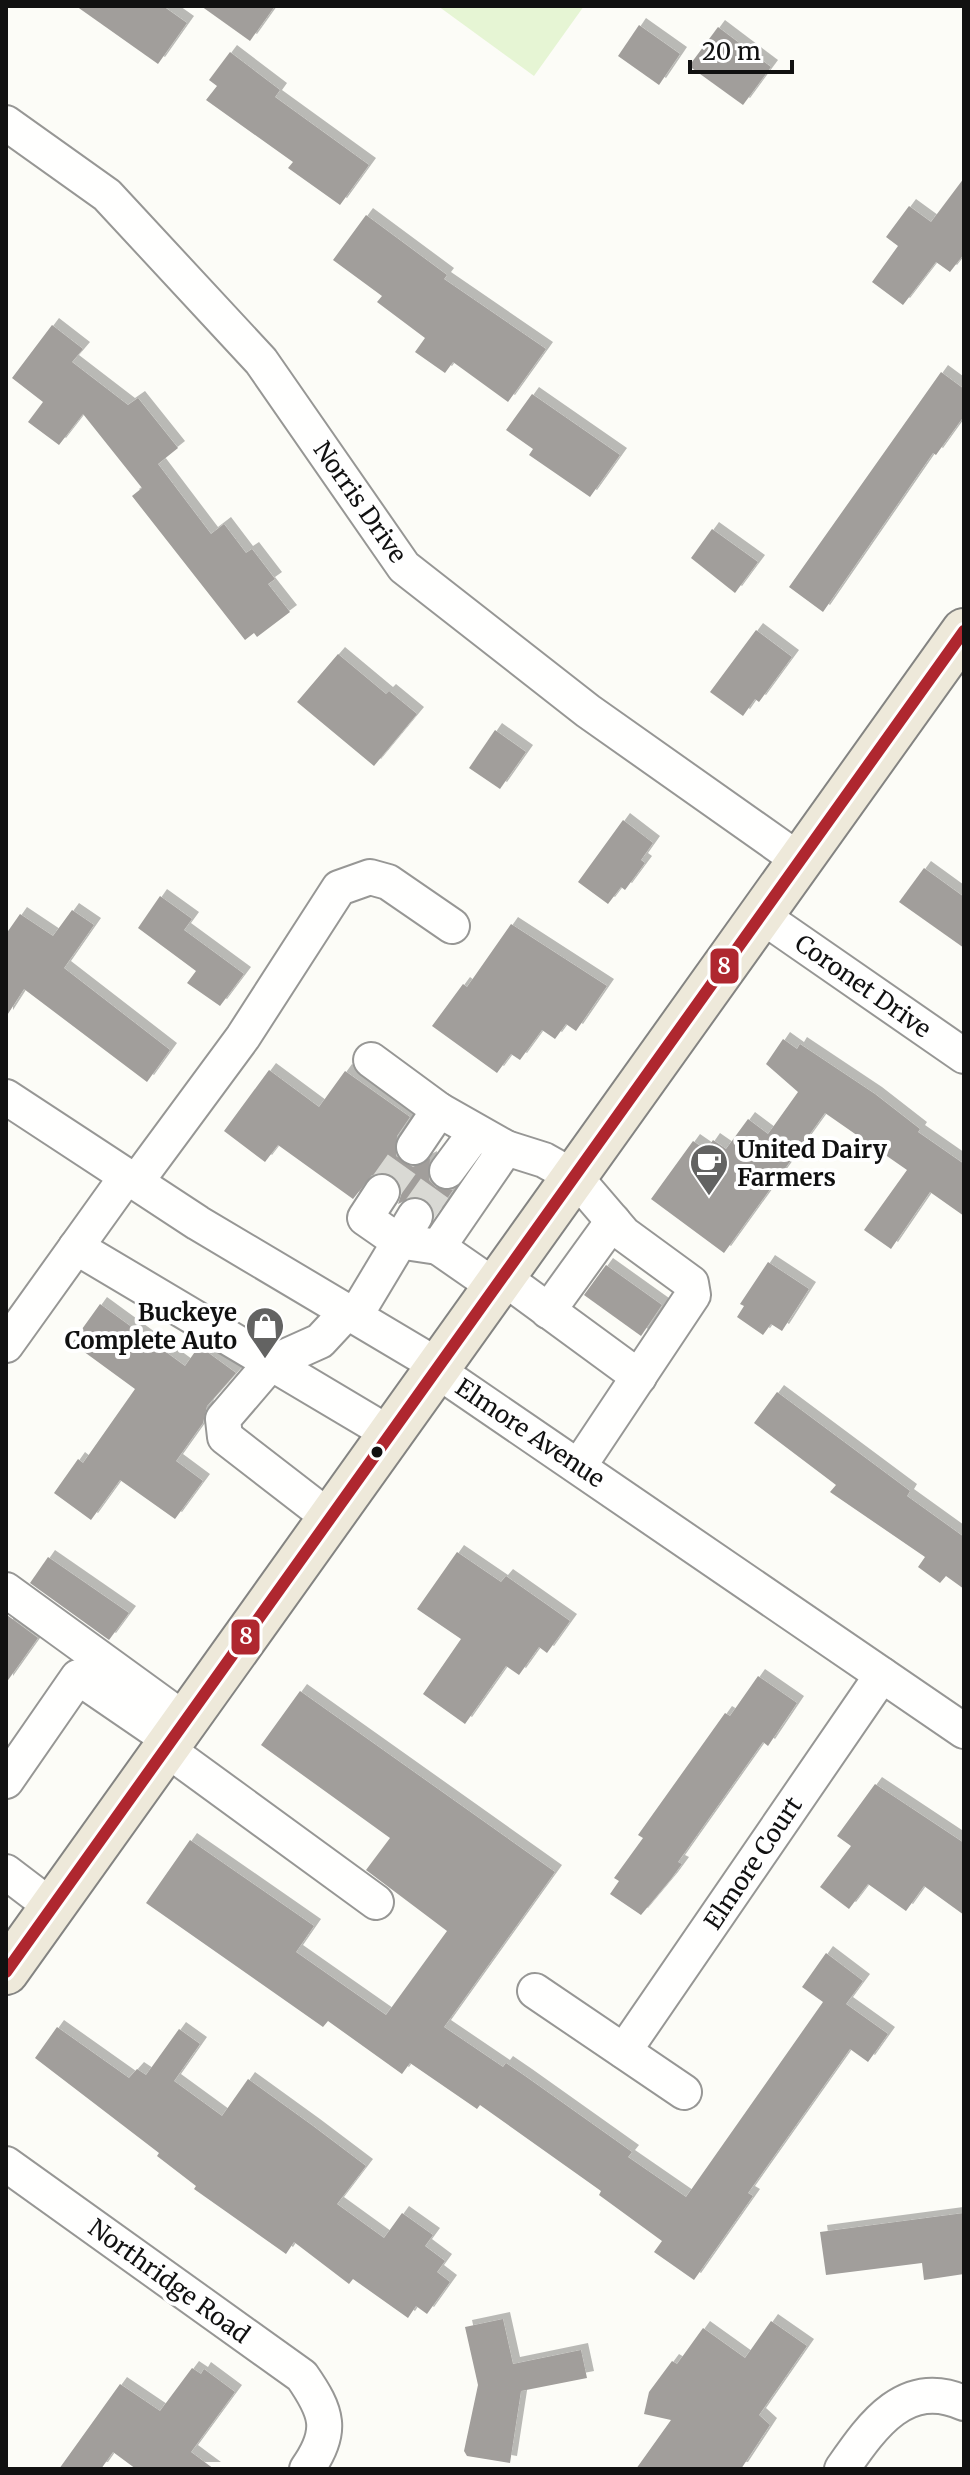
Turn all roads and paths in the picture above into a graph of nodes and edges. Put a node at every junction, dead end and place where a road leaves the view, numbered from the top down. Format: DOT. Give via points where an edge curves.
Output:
graph roads {
  1 [pos="6,123"];
  2 [pos="964,631"];
  3 [pos="799,860"];
  4 [pos="762,916"];
  5 [pos="452,926"];
  6 [pos="964,1056"];
  7 [pos="371,1060"];
  8 [pos="6,1097"];
  9 [pos="439,1110"];
  10 [pos="476,1132"];
  11 [pos="414,1147"];
  12 [pos="506,1148"];
  13 [pos="447,1171"];
  14 [pos="576,1178"];
  15 [pos="132,1179"];
  16 [pos="382,1192"];
  17 [pos="613,1221"];
  18 [pos="407,1228"];
  19 [pos="76,1247"];
  20 [pos="438,1247"];
  21 [pos="501,1283"];
  22 [pos="548,1311"];
  23 [pos="351,1314"];
  24 [pos="6,1345"];
  25 [pos="271,1363"];
  26 [pos="439,1370"];
  27 [pos="639,1377"];
  28 [pos="392,1435"];
  29 [pos="579,1466"];
  30 [pos="331,1519"];
  31 [pos="6,1590"];
  32 [pos="882,1675"];
  33 [pos="964,1731"];
  34 [pos="174,1736"];
  35 [pos="6,1781"];
  36 [pos="6,1872"];
  37 [pos="376,1902"];
  38 [pos="52,1907"];
  39 [pos="6,1972"];
  40 [pos="535,1991"];
  41 [pos="624,2051"];
  42 [pos="684,2092"];
  43 [pos="6,2164"];
  44 [pos="964,2403"];
  45 [pos="307,2469"];
  46 [pos="842,2469"];
  1 -- 3 [label="street, Norris Drive" via="107,195 261,361 404,567 588,711"];
  2 -- 3 [label="main road"];
  3 -- 4 [label="main road"];
  4 -- 6 [label="street, Coronet Drive"];
  4 -- 14 [label="main road"];
  5 -- 15 [label="street" via="388,882 370,877 339,888 243,1037"];
  7 -- 9 [label="street"];
  8 -- 15 [label="street, Elmore Avenue"];
  9 -- 10 [label="street"];
  9 -- 11 [label="street"];
  10 -- 12 [label="street"];
  10 -- 13 [label="street"];
  12 -- 14 [label="street"];
  12 -- 20 [label="street"];
  14 -- 17 [label="street"];
  14 -- 21 [label="main road"];
  15 -- 19 [label="street"];
  15 -- 23 [label="street, Elmore Avenue"];
  16 -- 18 [label="street" via="365,1218"];
  17 -- 22 [label="street"];
  17 -- 27 [label="street" via="691,1283 693,1295"];
  18 -- 20 [label="street"];
  18 -- 23 [label="street"];
  19 -- 24 [label="street"];
  19 -- 25 [label="street"];
  20 -- 21 [label="street"];
  21 -- 22 [label="street"];
  21 -- 26 [label="main road"];
  22 -- 27 [label="street"];
  23 -- 25 [label="street" via="320,1341"];
  23 -- 26 [label="street, Elmore Avenue"];
  25 -- 28 [label="street"];
  25 -- 30 [label="street" via="223,1419 225,1437"];
  26 -- 28 [label="main road"];
  26 -- 29 [label="street, Elmore Avenue"];
  27 -- 29 [label="street"];
  28 -- 30 [label="main road"];
  29 -- 32 [label="street, Elmore Avenue"];
  30 -- 34 [label="main road"];
  31 -- 34 [label="street"];
  32 -- 33 [label="street, Elmore Avenue"];
  32 -- 41 [label="street, Elmore Court"];
  34 -- 35 [label="street" via="78,1677"];
  34 -- 37 [label="street"];
  34 -- 38 [label="main road"];
  36 -- 38 [label="street"];
  38 -- 39 [label="main road"];
  40 -- 41 [label="street"];
  41 -- 42 [label="street"];
  43 -- 45 [label="street, Northridge Road" via="302,2376 323,2407 325,2433"];
  44 -- 46 [label="street" via="947,2395 920,2396 886,2412"];
}
